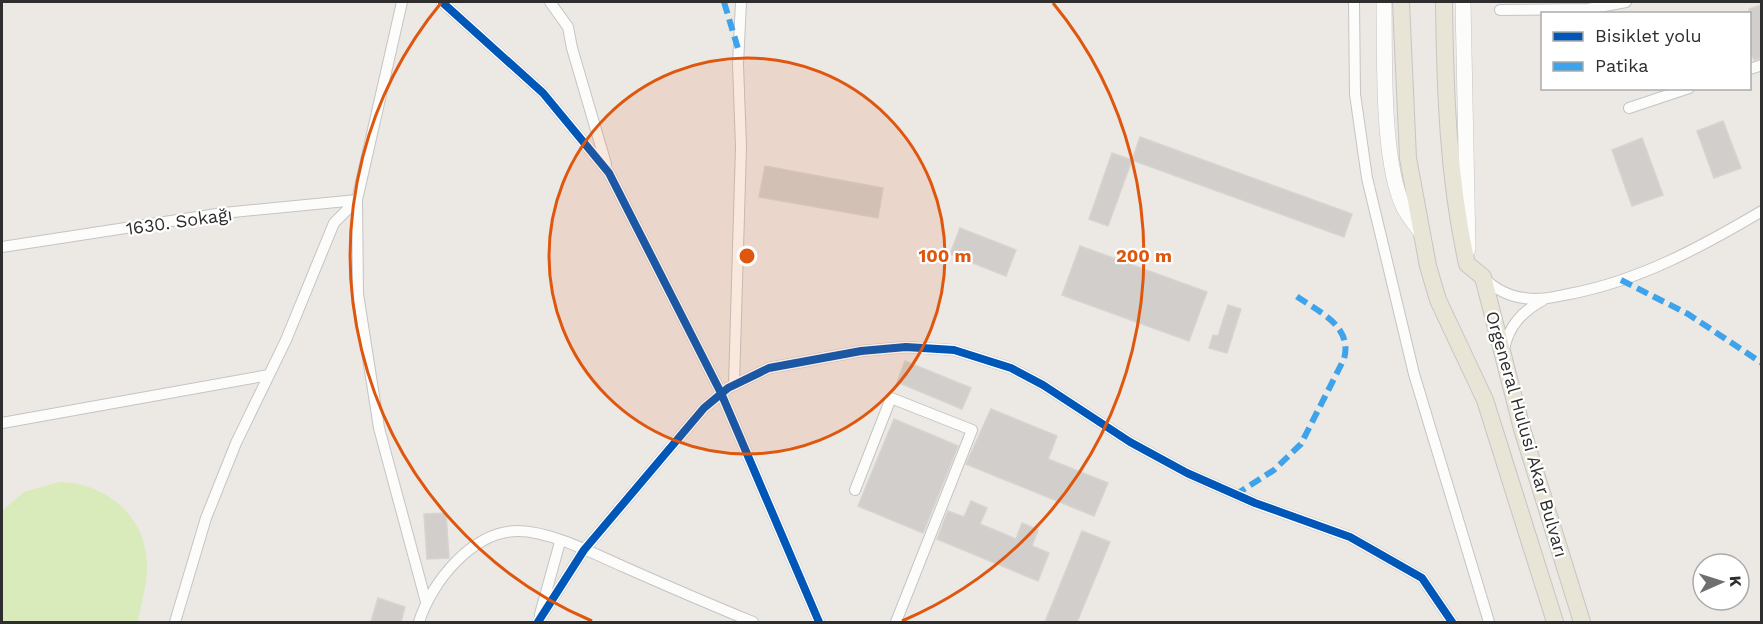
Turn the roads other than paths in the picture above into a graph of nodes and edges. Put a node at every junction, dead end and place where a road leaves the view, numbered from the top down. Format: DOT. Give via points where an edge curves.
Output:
graph roads {
  1 [pos="402,2"];
  2 [pos="442,2"];
  3 [pos="550,2"];
  4 [pos="741,2"];
  5 [pos="1354,2"];
  6 [pos="1384,2"];
  7 [pos="1401,2"];
  8 [pos="1444,2"];
  9 [pos="1463,2"];
  10 [pos="1626,2"];
  11 [pos="1576,5"];
  12 [pos="1500,10"];
  13 [pos="1588,11"];
  14 [pos="1683,90"];
  15 [pos="1629,108"];
  16 [pos="609,172"];
  17 [pos="357,200"];
  18 [pos="1761,211"];
  19 [pos="1420,231"];
  20 [pos="2,247"];
  21 [pos="1467,264"];
  22 [pos="1483,277"];
  23 [pos="1546,298"];
  24 [pos="1502,357"];
  25 [pos="269,375"];
  26 [pos="734,384"];
  27 [pos="721,393"];
  28 [pos="2,423"];
  29 [pos="855,490"];
  30 [pos="560,542"];
  31 [pos="584,550"];
  32 [pos="426,602"];
  33 [pos="175,622"];
  34 [pos="419,622"];
  35 [pos="538,622"];
  36 [pos="753,622"];
  37 [pos="819,622"];
  38 [pos="896,622"];
  39 [pos="1452,622"];
  40 [pos="1489,622"];
  41 [pos="1555,622"];
  42 [pos="1582,622"];
  1 -- 17 [label="street"];
  2 -- 16 [label="street" via="543,93"];
  3 -- 16 [label="street" via="571,33"];
  4 -- 26 [label="street"];
  5 -- 40 [label="street" via="1355,94 1367,178 1417,385"];
  6 -- 19 [label="street" via="1385,81 1392,157 1404,208"];
  7 -- 19 [label="main road, Orgeneral Hulusi Akar Bulvarı" via="1408,159"];
  8 -- 21 [label="main road" via="1451,171"];
  9 -- 21 [label="street"];
  10 -- 13 [label="street"];
  11 -- 12 [label="street"];
  11 -- 13 [label="street"];
  14 -- 15 [label="street"];
  16 -- 27 [label="street"];
  17 -- 20 [label="street, 1630. Sokağı" via="223,213"];
  17 -- 25 [label="street" via="334,223"];
  17 -- 32 [label="street" via="358,294 379,428"];
  18 -- 23 [label="street" via="1651,270 1603,286"];
  19 -- 41 [label="main road, Orgeneral Hulusi Akar Bulvarı" via="1438,300 1485,399"];
  21 -- 22 [label="main road"];
  22 -- 23 [label="street" via="1498,290 1516,297"];
  22 -- 24 [label="main road, Orgeneral Hulusi Akar Bulvarı"];
  23 -- 24 [label="street" via="1513,325"];
  24 -- 42 [label="main road, Orgeneral Hulusi Akar Bulvarı"];
  25 -- 28 [label="street"];
  25 -- 33 [label="street" via="220,480"];
  26 -- 27 [label="street"];
  26 -- 39 [label="street" via="769,368 884,348 942,348 994,361 1028,376 1130,442 1187,473 1255,503 1350,537 1422,578"];
  27 -- 31 [label="street"];
  27 -- 37 [label="street"];
  29 -- 38 [label="street" via="891,398 972,430"];
  30 -- 31 [label="street"];
  30 -- 32 [label="street" via="528,532 497,534 451,567"];
  30 -- 35 [label="street"];
  31 -- 35 [label="street"];
  31 -- 36 [label="street"];
  32 -- 34 [label="street"];
}
